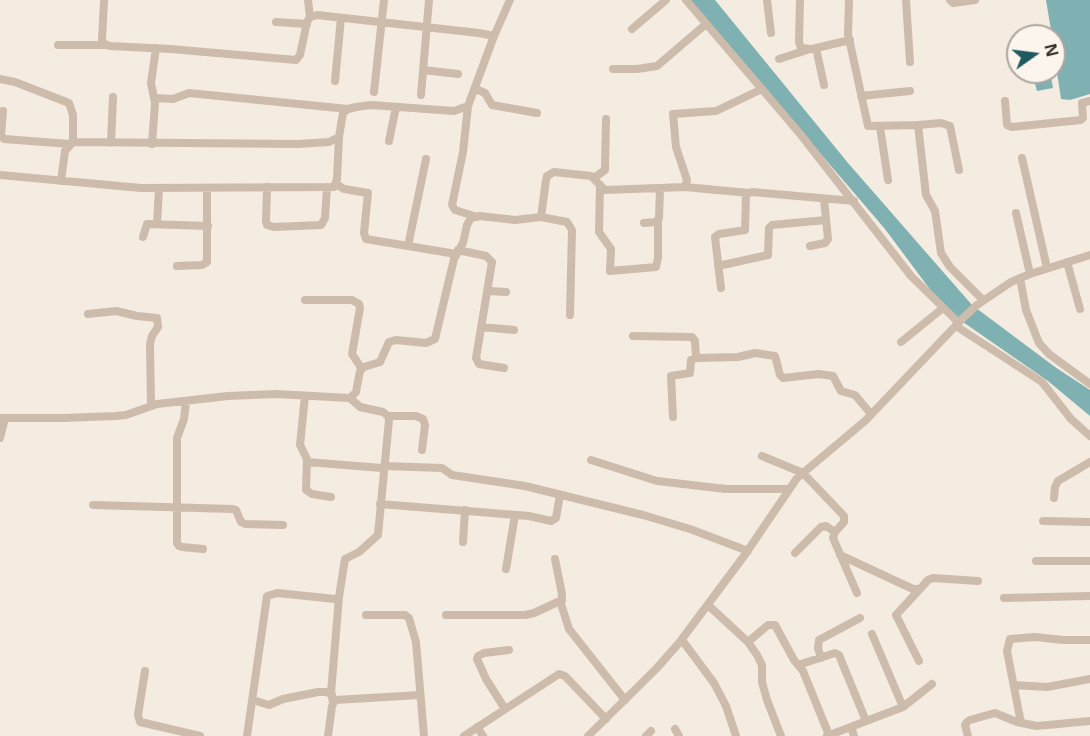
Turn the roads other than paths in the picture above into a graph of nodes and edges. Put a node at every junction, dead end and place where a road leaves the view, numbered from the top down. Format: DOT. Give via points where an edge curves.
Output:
graph roads {
  1 [pos="308,0"];
  2 [pos="384,0"];
  3 [pos="429,0"];
  4 [pos="510,0"];
  5 [pos="666,0"];
  6 [pos="686,0"];
  7 [pos="767,0"];
  8 [pos="800,0"];
  9 [pos="849,0"];
  10 [pos="906,0"];
  11 [pos="950,0"];
  12 [pos="975,0"];
  13 [pos="104,1"];
  14 [pos="341,18"];
  15 [pos="308,20"];
  16 [pos="276,22"];
  17 [pos="382,22"];
  18 [pos="706,24"];
  19 [pos="427,28"];
  20 [pos="632,29"];
  21 [pos="771,33"];
  22 [pos="494,36"];
  23 [pos="850,40"];
  24 [pos="58,45"];
  25 [pos="105,45"];
  26 [pos="156,48"];
  27 [pos="812,49"];
  28 [pos="779,59"];
  29 [pos="910,62"];
  30 [pos="614,69"];
  31 [pos="423,70"];
  32 [pos="458,74"];
  33 [pos="0,79"];
  34 [pos="335,81"];
  35 [pos="824,85"];
  36 [pos="762,88"];
  37 [pos="476,89"];
  38 [pos="910,91"];
  39 [pos="374,92"];
  40 [pos="421,94"];
  41 [pos="861,96"];
  42 [pos="113,97"];
  43 [pos="154,98"];
  44 [pos="1005,100"];
  45 [pos="1090,100"];
  46 [pos="468,106"];
  47 [pos="396,107"];
  48 [pos="348,109"];
  49 [pos="3,111"];
  50 [pos="537,113"];
  51 [pos="606,119"];
  52 [pos="918,125"];
  53 [pos="880,127"];
  54 [pos="339,137"];
  55 [pos="389,141"];
  56 [pos="72,143"];
  57 [pos="111,143"];
  58 [pos="152,144"];
  59 [pos="1022,158"];
  60 [pos="426,159"];
  61 [pos="959,170"];
  62 [pos="0,175"];
  63 [pos="888,180"];
  64 [pos="61,181"];
  65 [pos="597,181"];
  66 [pos="332,186"];
  67 [pos="685,187"];
  68 [pos="159,188"];
  69 [pos="207,188"];
  70 [pos="267,188"];
  71 [pos="660,189"];
  72 [pos="749,192"];
  73 [pos="824,199"];
  74 [pos="854,201"];
  75 [pos="1016,213"];
  76 [pos="474,216"];
  77 [pos="541,217"];
  78 [pos="658,220"];
  79 [pos="826,220"];
  80 [pos="644,223"];
  81 [pos="157,224"];
  82 [pos="208,226"];
  83 [pos="143,237"];
  84 [pos="408,246"];
  85 [pos="810,246"];
  86 [pos="457,252"];
  87 [pos="1090,255"];
  88 [pos="1067,262"];
  89 [pos="177,266"];
  90 [pos="718,266"];
  91 [pos="1047,268"];
  92 [pos="1030,274"];
  93 [pos="1020,278"];
  94 [pos="721,288"];
  95 [pos="489,291"];
  96 [pos="506,292"];
  97 [pos="305,300"];
  98 [pos="980,303"];
  99 [pos="944,308"];
  100 [pos="1080,309"];
  101 [pos="88,314"];
  102 [pos="570,315"];
  103 [pos="959,322"];
  104 [pos="482,327"];
  105 [pos="514,330"];
  106 [pos="633,336"];
  107 [pos="901,342"];
  108 [pos="696,358"];
  109 [pos="504,368"];
  110 [pos="362,369"];
  111 [pos="1090,384"];
  112 [pos="305,396"];
  113 [pos="350,398"];
  114 [pos="186,402"];
  115 [pos="151,406"];
  116 [pos="871,414"];
  117 [pos="388,416"];
  118 [pos="673,417"];
  119 [pos="3,418"];
  120 [pos="1090,436"];
  121 [pos="0,438"];
  122 [pos="422,450"];
  123 [pos="762,456"];
  124 [pos="591,460"];
  125 [pos="307,462"];
  126 [pos="1090,462"];
  127 [pos="385,466"];
  128 [pos="803,473"];
  129 [pos="789,489"];
  130 [pos="560,495"];
  131 [pos="331,497"];
  132 [pos="1054,498"];
  133 [pos="380,504"];
  134 [pos="93,505"];
  135 [pos="177,506"];
  136 [pos="465,510"];
  137 [pos="514,515"];
  138 [pos="1043,521"];
  139 [pos="1090,522"];
  140 [pos="283,525"];
  141 [pos="835,532"];
  142 [pos="463,542"];
  143 [pos="203,549"];
  144 [pos="748,550"];
  145 [pos="795,553"];
  146 [pos="840,555"];
  147 [pos="555,559"];
  148 [pos="1036,561"];
  149 [pos="1090,561"];
  150 [pos="506,569"];
  151 [pos="978,581"];
  152 [pos="920,589"];
  153 [pos="857,593"];
  154 [pos="1090,596"];
  155 [pos="339,597"];
  156 [pos="1004,598"];
  157 [pos="562,600"];
  158 [pos="708,606"];
  159 [pos="366,615"];
  160 [pos="446,615"];
  161 [pos="860,618"];
  162 [pos="872,634"];
  163 [pos="682,640"];
  164 [pos="1090,640"];
  165 [pos="748,642"];
  166 [pos="509,650"];
  167 [pos="820,658"];
  168 [pos="919,661"];
  169 [pos="798,665"];
  170 [pos="145,670"];
  171 [pos="1090,679"];
  172 [pos="933,684"];
  173 [pos="1014,685"];
  174 [pos="420,695"];
  175 [pos="333,698"];
  176 [pos="253,700"];
  177 [pos="625,700"];
  178 [pos="903,707"];
  179 [pos="505,709"];
  180 [pos="606,719"];
  181 [pos="866,721"];
  182 [pos="1090,721"];
  183 [pos="1021,723"];
  184 [pos="477,727"];
  185 [pos="851,727"];
  186 [pos="200,736"];
  187 [pos="246,736"];
  188 [pos="328,736"];
  189 [pos="423,736"];
  190 [pos="464,736"];
  191 [pos="483,736"];
  192 [pos="588,736"];
  193 [pos="736,736"];
  194 [pos="781,736"];
  195 [pos="828,736"];
  196 [pos="854,736"];
  197 [pos="968,736"];
  1 -- 15 [label="street"];
  2 -- 17 [label="street"];
  3 -- 19 [label="street"];
  4 -- 22 [label="street"];
  5 -- 20 [label="street"];
  6 -- 18 [label="street"];
  7 -- 21 [label="street"];
  8 -- 27 [label="street" via="799,42 801,48"];
  9 -- 23 [label="street"];
  10 -- 29 [label="street"];
  11 -- 12 [label="street"];
  13 -- 25 [label="street"];
  14 -- 15 [label="street" via="317,15"];
  14 -- 17 [label="street"];
  14 -- 34 [label="street"];
  15 -- 16 [label="street"];
  15 -- 26 [label="street" via="296,60"];
  17 -- 19 [label="street"];
  17 -- 39 [label="street"];
  18 -- 30 [label="street" via="657,66"];
  18 -- 36 [label="street"];
  19 -- 22 [label="street"];
  19 -- 31 [label="street"];
  22 -- 37 [label="street"];
  23 -- 27 [label="street"];
  23 -- 41 [label="street"];
  24 -- 25 [label="street"];
  25 -- 26 [label="street"];
  26 -- 43 [label="street" via="151,83"];
  27 -- 28 [label="street"];
  27 -- 35 [label="street"];
  31 -- 32 [label="street"];
  31 -- 40 [label="street"];
  33 -- 56 [label="street" via="69,103 73,115"];
  36 -- 67 [label="street" via="716,111 673,114 676,147 687,180"];
  36 -- 74 [label="street"];
  37 -- 46 [label="street"];
  37 -- 50 [label="street" via="485,93 492,105"];
  38 -- 41 [label="street"];
  41 -- 53 [label="street" via="868,126"];
  42 -- 57 [label="street"];
  43 -- 48 [label="street" via="173,99 189,93"];
  43 -- 58 [label="street"];
  44 -- 45 [label="street" via="1007,125 1012,127 1081,120 1082,103"];
  46 -- 47 [label="street" via="454,111"];
  46 -- 76 [label="street" via="452,205 455,210"];
  47 -- 48 [label="street" via="371,105"];
  47 -- 55 [label="street"];
  48 -- 54 [label="street" via="343,114"];
  49 -- 56 [label="street" via="4,139"];
  51 -- 65 [label="street" via="605,170"];
  52 -- 53 [label="street"];
  52 -- 61 [label="street" via="950,126"];
  52 -- 98 [label="street" via="926,195 935,211 941,253"];
  53 -- 63 [label="street"];
  54 -- 58 [label="street" via="328,142 298,144"];
  54 -- 66 [label="street"];
  56 -- 57 [label="street"];
  56 -- 64 [label="street" via="65,151"];
  57 -- 58 [label="street"];
  59 -- 91 [label="street"];
  60 -- 84 [label="street"];
  62 -- 64 [label="street"];
  64 -- 68 [label="street"];
  65 -- 71 [label="street" via="605,190"];
  65 -- 77 [label="street" via="575,173 550,173"];
  65 -- 78 [label="street" via="599,232 611,249 610,271 656,267"];
  66 -- 70 [label="street"];
  66 -- 70 [label="street" via="321,225 274,227 266,221"];
  66 -- 84 [label="street" via="368,194 366,239"];
  67 -- 71 [label="street"];
  67 -- 72 [label="street"];
  68 -- 69 [label="street"];
  68 -- 81 [label="street"];
  69 -- 70 [label="street"];
  69 -- 82 [label="street"];
  71 -- 78 [label="street"];
  72 -- 73 [label="street"];
  72 -- 90 [label="street" via="745,196 745,230 715,237"];
  73 -- 74 [label="street"];
  73 -- 79 [label="street"];
  74 -- 99 [label="street" via="911,276"];
  75 -- 92 [label="street"];
  76 -- 77 [label="street" via="515,220"];
  76 -- 86 [label="street" via="468,220"];
  77 -- 102 [label="street" via="567,222 572,230"];
  78 -- 80 [label="street"];
  79 -- 85 [label="street" via="827,242"];
  79 -- 90 [label="street" via="772,225 768,255"];
  81 -- 82 [label="street"];
  81 -- 83 [label="street" via="147,224"];
  82 -- 89 [label="street" via="207,262"];
  84 -- 86 [label="street"];
  86 -- 95 [label="street" via="490,258 493,267"];
  86 -- 110 [label="street" via="435,339 426,343 392,340 380,362"];
  87 -- 88 [label="street"];
  88 -- 91 [label="street"];
  88 -- 100 [label="street"];
  90 -- 94 [label="street"];
  91 -- 92 [label="street"];
  92 -- 93 [label="street"];
  93 -- 98 [label="street"];
  93 -- 111 [label="street" via="1026,310 1039,343"];
  95 -- 96 [label="street"];
  95 -- 104 [label="street"];
  97 -- 110 [label="street" via="352,300 359,304 352,354"];
  98 -- 103 [label="street"];
  99 -- 103 [label="street"];
  99 -- 107 [label="street"];
  101 -- 115 [label="street" via="116,311 157,318 158,327 150,344"];
  103 -- 116 [label="street"];
  103 -- 120 [label="street" via="1041,382"];
  104 -- 105 [label="street"];
  104 -- 109 [label="street" via="477,362"];
  106 -- 108 [label="street" via="692,337"];
  108 -- 116 [label="street" via="772,355 783,378 833,376 841,392 855,395"];
  108 -- 118 [label="street" via="691,360 690,373 672,376"];
  110 -- 113 [label="street" via="356,392"];
  112 -- 113 [label="street"];
  112 -- 114 [label="street" via="228,396"];
  112 -- 125 [label="street" via="300,445"];
  113 -- 117 [label="street" via="360,407"];
  114 -- 115 [label="street"];
  114 -- 135 [label="street" via="177,433"];
  115 -- 119 [label="street" via="116,416"];
  116 -- 128 [label="street"];
  117 -- 122 [label="street" via="423,419"];
  117 -- 127 [label="street"];
  119 -- 121 [label="street"];
  123 -- 128 [label="street"];
  124 -- 129 [label="street" via="657,481 726,489"];
  125 -- 127 [label="street"];
  125 -- 131 [label="street" via="306,490"];
  126 -- 132 [label="street" via="1058,481"];
  127 -- 130 [label="street" via="442,468 455,475"];
  127 -- 133 [label="street"];
  128 -- 129 [label="street"];
  128 -- 141 [label="street" via="844,516"];
  129 -- 144 [label="street"];
  130 -- 137 [label="street" via="554,520"];
  130 -- 144 [label="street" via="671,523"];
  133 -- 136 [label="street"];
  133 -- 155 [label="street" via="377,538 345,559"];
  134 -- 135 [label="street"];
  135 -- 140 [label="street" via="233,508 245,524"];
  135 -- 143 [label="street" via="179,546"];
  136 -- 137 [label="street"];
  136 -- 142 [label="street"];
  137 -- 150 [label="street"];
  138 -- 139 [label="street"];
  141 -- 145 [label="street" via="821,527"];
  141 -- 146 [label="street" via="833,538"];
  144 -- 158 [label="street"];
  146 -- 152 [label="street"];
  146 -- 153 [label="street"];
  147 -- 157 [label="street"];
  148 -- 149 [label="street"];
  151 -- 152 [label="street" via="930,579"];
  152 -- 168 [label="street" via="896,615"];
  154 -- 156 [label="street"];
  155 -- 175 [label="street"];
  155 -- 176 [label="street" via="272,593 267,596"];
  157 -- 160 [label="street" via="525,615"];
  157 -- 177 [label="street" via="571,633"];
  158 -- 163 [label="street"];
  158 -- 165 [label="street"];
  159 -- 174 [label="street" via="409,618 416,642"];
  161 -- 167 [label="street" via="819,640"];
  162 -- 178 [label="street"];
  163 -- 177 [label="street"];
  163 -- 193 [label="street" via="714,683"];
  164 -- 173 [label="street" via="1010,639 1007,651"];
  165 -- 169 [label="street" via="775,625"];
  165 -- 194 [label="street" via="762,665 762,682"];
  166 -- 179 [label="street" via="484,653 477,659"];
  167 -- 169 [label="street"];
  167 -- 181 [label="street" via="839,655"];
  169 -- 195 [label="street" via="812,689"];
  170 -- 186 [label="street" via="140,722"];
  171 -- 173 [label="street" via="1047,687"];
  172 -- 178 [label="street"];
  173 -- 183 [label="street"];
  174 -- 175 [label="street"];
  174 -- 189 [label="street"];
  175 -- 176 [label="street" via="318,692 269,705"];
  175 -- 188 [label="street"];
  176 -- 187 [label="street"];
  177 -- 180 [label="street"];
  178 -- 181 [label="street"];
  179 -- 180 [label="street" via="561,674"];
  179 -- 184 [label="street"];
  180 -- 192 [label="street"];
  181 -- 185 [label="street"];
  182 -- 183 [label="street" via="1037,726"];
  183 -- 197 [label="street" via="999,713 989,714 967,722"];
  184 -- 190 [label="street"];
  184 -- 191 [label="street"];
  185 -- 195 [label="street"];
  185 -- 196 [label="street"];
}
